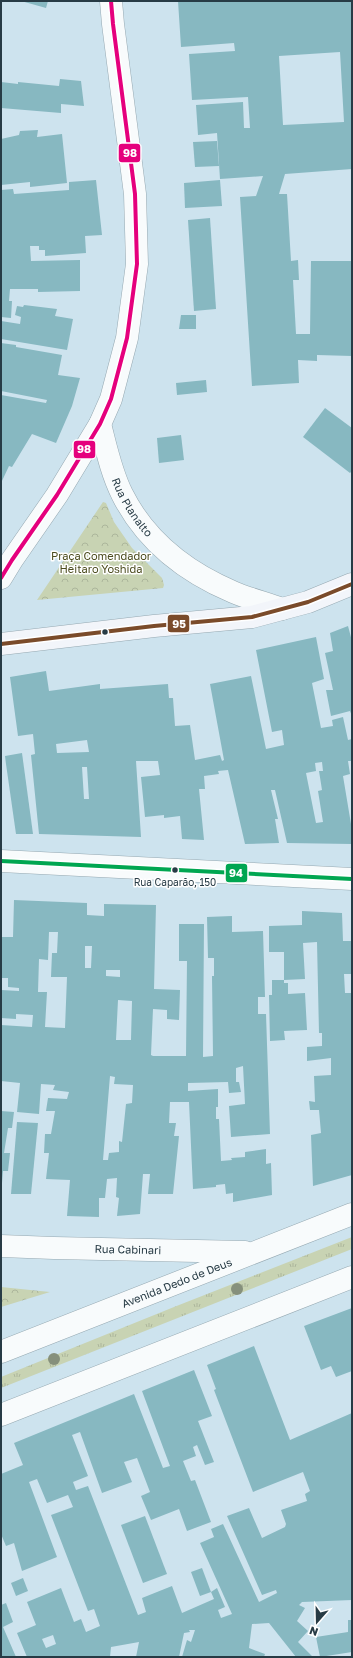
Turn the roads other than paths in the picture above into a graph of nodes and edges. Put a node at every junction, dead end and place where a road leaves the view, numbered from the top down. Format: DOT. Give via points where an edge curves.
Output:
graph roads {
  1 [pos="111,1"];
  2 [pos="100,424"];
  3 [pos="1,578"];
  4 [pos="352,584"];
  5 [pos="282,609"];
  6 [pos="1,644"];
  7 [pos="1,861"];
  8 [pos="352,879"];
  9 [pos="352,1214"];
  10 [pos="1,1246"];
  11 [pos="254,1252"];
  12 [pos="352,1277"];
  13 [pos="1,1352"];
  14 [pos="1,1416"];
  1 -- 2 [label="street" via="135,194 137,264 126,338 111,399"];
  2 -- 3 [label="street"];
  2 -- 5 [label="street, Rua Planalto" via="122,494 161,548 193,572 233,592"];
  4 -- 5 [label="street" via="308,602"];
  5 -- 6 [label="street" via="252,617"];
  7 -- 8 [label="street"];
  9 -- 11 [label="street, Avenida Dedo de Deus"];
  10 -- 11 [label="street, Rua Cabinari"];
  11 -- 13 [label="street, Avenida Dedo de Deus"];
  12 -- 14 [label="street"];
}
